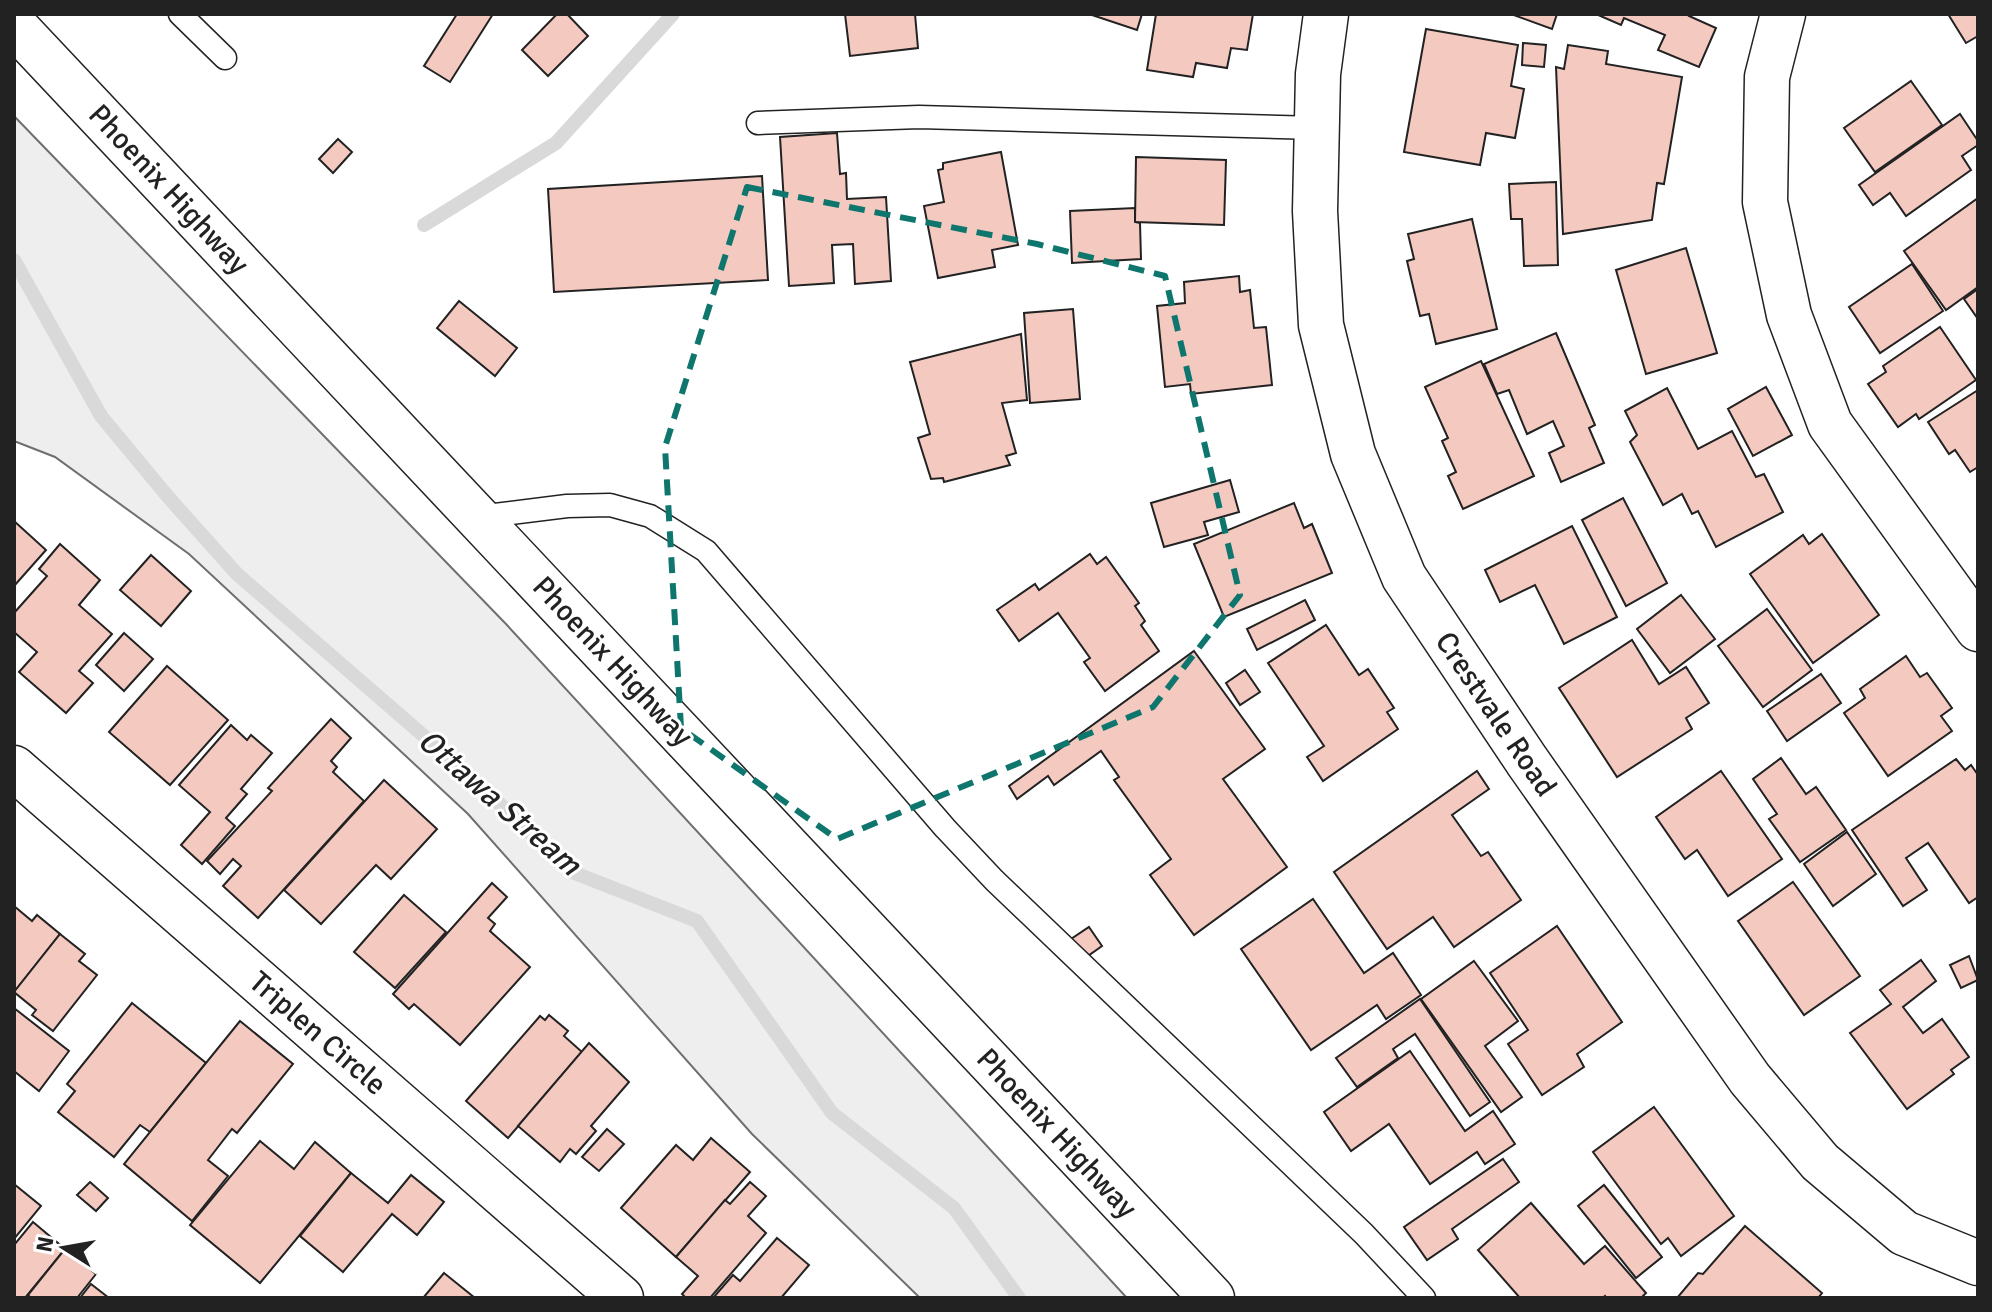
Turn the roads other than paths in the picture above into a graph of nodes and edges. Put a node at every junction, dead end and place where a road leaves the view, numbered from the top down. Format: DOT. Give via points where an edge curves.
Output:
graph roads {
  1 [pos="180,14"];
  2 [pos="1326,14"];
  3 [pos="1783,14"];
  4 [pos="14,25"];
  5 [pos="225,58"];
  6 [pos="758,123"];
  7 [pos="1317,128"];
  8 [pos="478,517"];
  9 [pos="1978,629"];
  10 [pos="14,768"];
  11 [pos="1978,1263"];
  12 [pos="621,1298"];
  13 [pos="1212,1298"];
  14 [pos="1424,1298"];
  1 -- 5 [label="lane"];
  2 -- 7 [label="street, Crestvale Road"];
  3 -- 9 [label="street" via="1767,77 1765,202 1789,315 1830,424"];
  4 -- 8 [label="street, Phoenix Highway"];
  6 -- 7 [label="lane" via="919,117"];
  7 -- 11 [label="street, Crestvale Road" via="1321,325 1353,454 1404,577 1760,1091 1820,1162 1904,1233"];
  8 -- 13 [label="street, Phoenix Highway"];
  8 -- 14 [label="lane" via="610,505 650,516 706,551 994,880 1364,1234"];
  10 -- 12 [label="street, Triplen Circle"];
}
